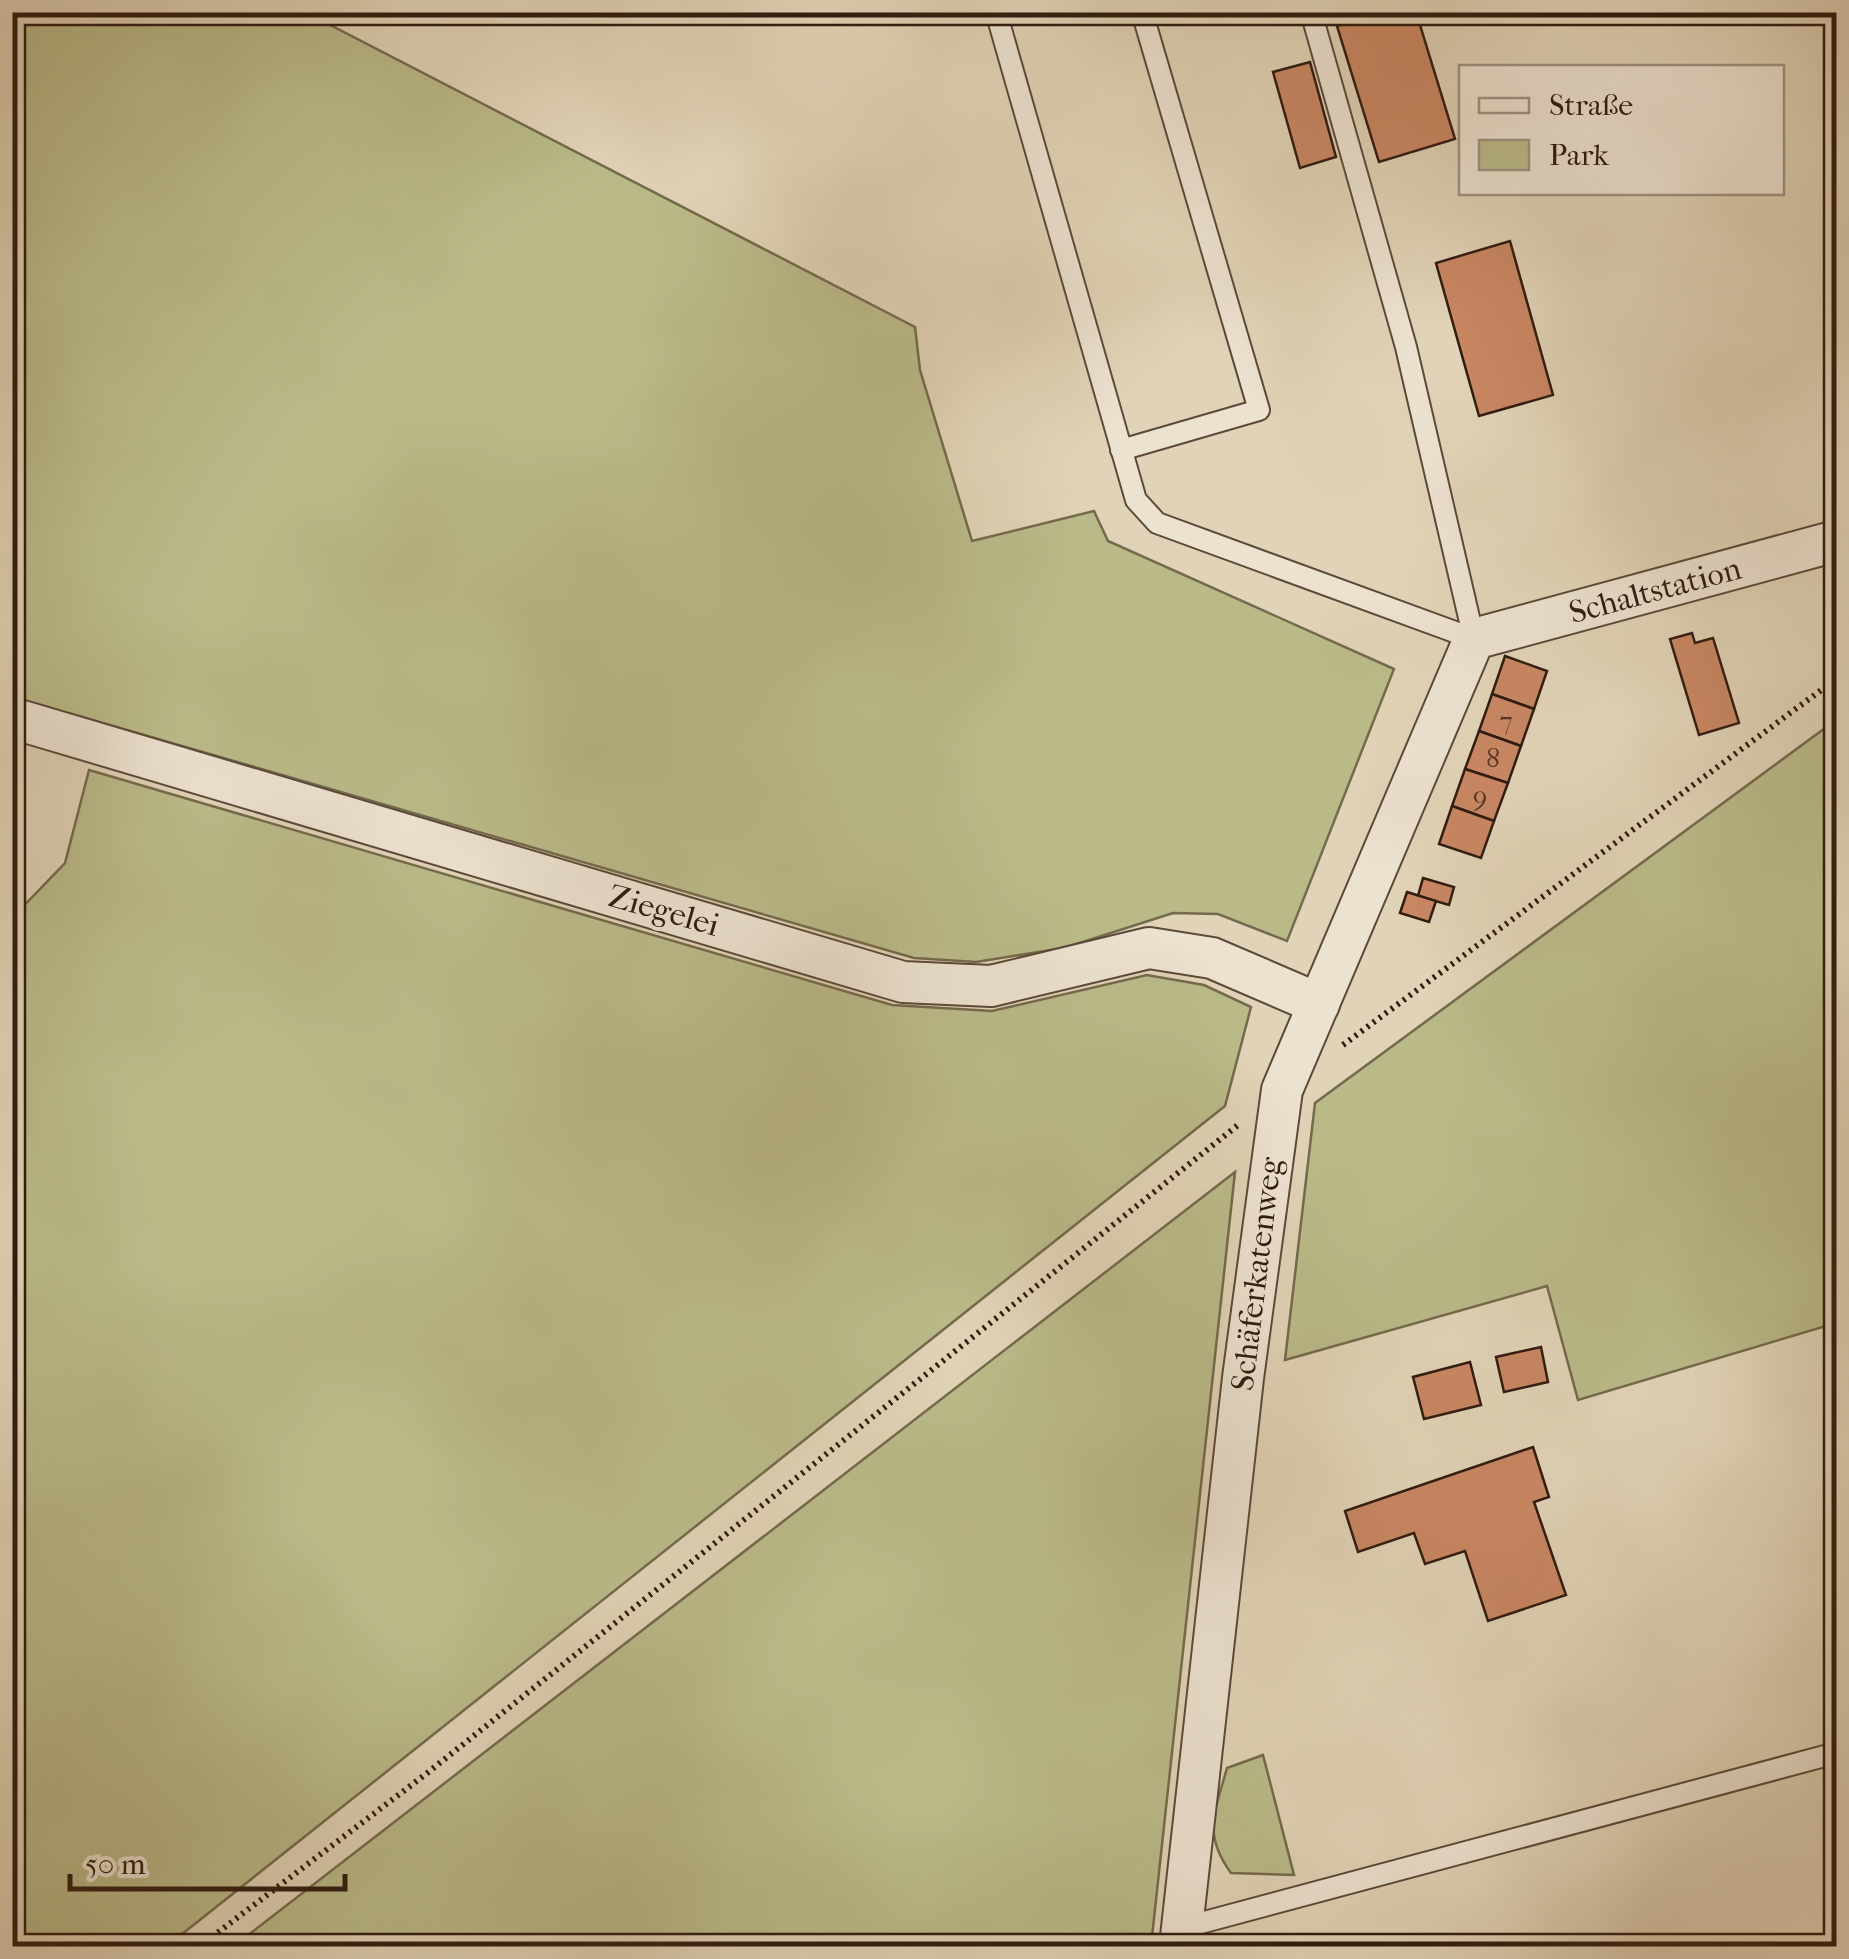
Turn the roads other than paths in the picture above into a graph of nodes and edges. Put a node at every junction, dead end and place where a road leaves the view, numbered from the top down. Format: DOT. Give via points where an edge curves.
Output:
graph roads {
  1 [pos="996,12"];
  2 [pos="1142,12"];
  3 [pos="1311,12"];
  4 [pos="1121,450"];
  5 [pos="1836,542"];
  6 [pos="1474,638"];
  7 [pos="12,718"];
  8 [pos="1319,1004"];
  9 [pos="1836,1753"];
  10 [pos="1181,1937"];
  1 -- 4 [label="lane"];
  2 -- 4 [label="lane" via="1258,410"];
  3 -- 6 [label="lane" via="1406,347"];
  4 -- 6 [label="lane" via="1136,500 1158,523"];
  5 -- 6 [label="street, Schaltstation"];
  6 -- 8 [label="street, Schäferkatenweg"];
  7 -- 8 [label="street, Ziegelei" via="903,982 992,986 1148,948 1212,958"];
  8 -- 10 [label="street, Schäferkatenweg" via="1282,1090 1242,1378"];
  9 -- 10 [label="lane"];
}
